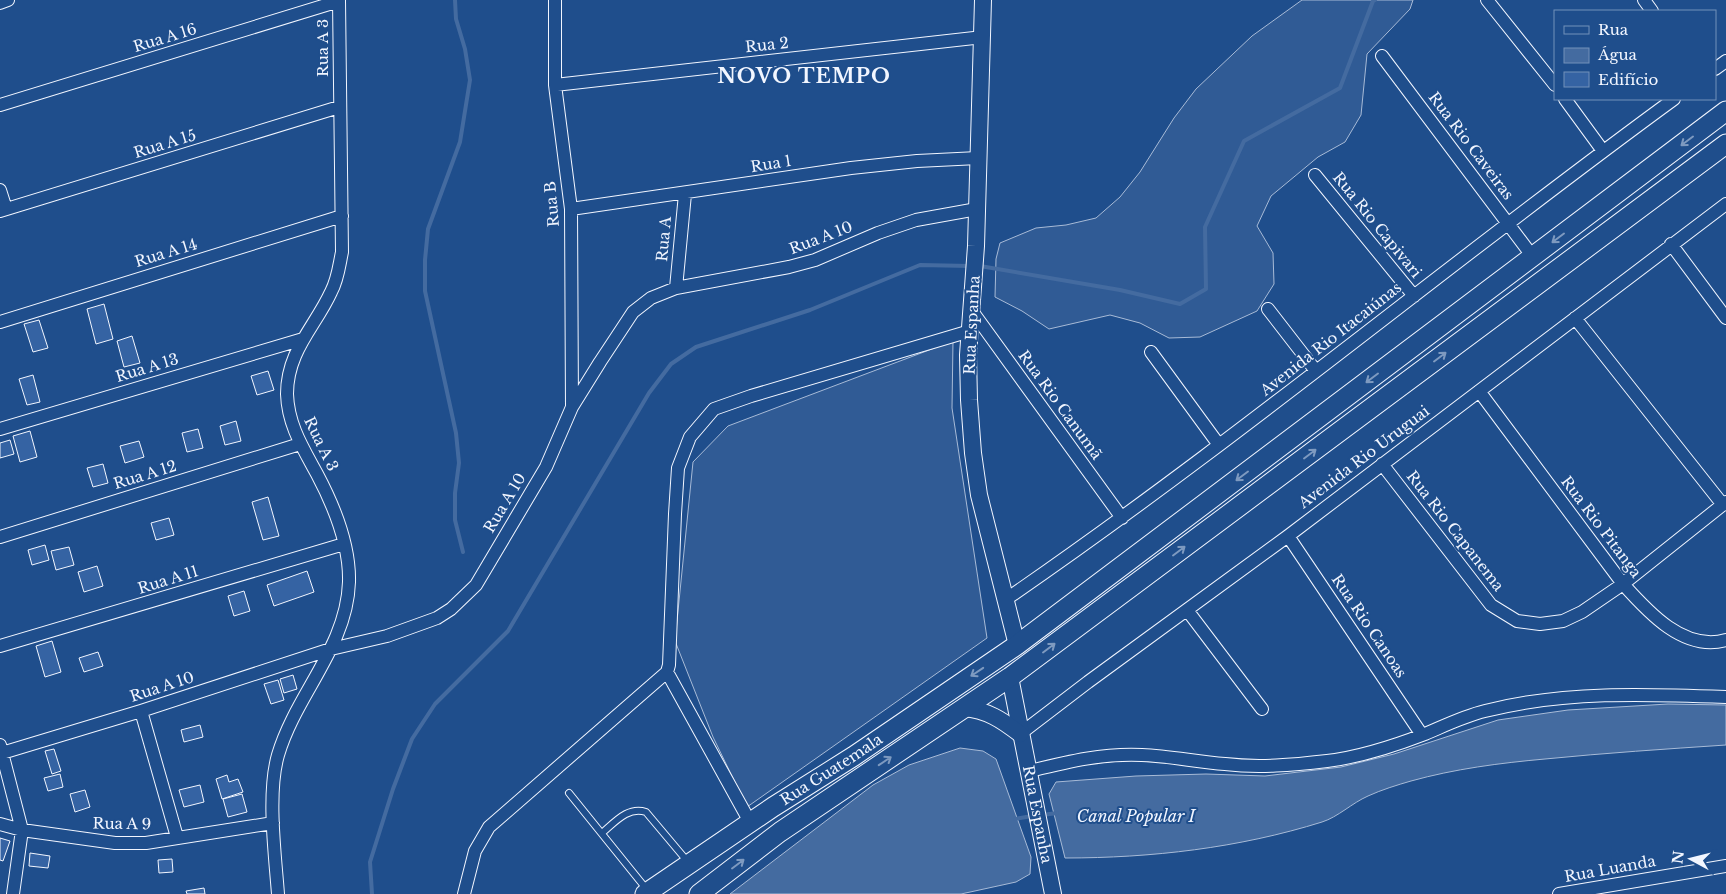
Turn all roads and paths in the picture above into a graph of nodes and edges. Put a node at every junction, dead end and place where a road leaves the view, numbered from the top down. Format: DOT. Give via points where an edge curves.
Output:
graph roads {
  1 [pos="8,0"];
  2 [pos="555,0"];
  3 [pos="983,0"];
  4 [pos="1487,0"];
  5 [pos="339,1"];
  6 [pos="0,2"];
  7 [pos="983,37"];
  8 [pos="1382,56"];
  9 [pos="1726,60"];
  10 [pos="1716,68"];
  11 [pos="555,85"];
  12 [pos="1554,85"];
  13 [pos="1566,100"];
  14 [pos="1673,100"];
  15 [pos="0,105"];
  16 [pos="339,107"];
  17 [pos="1726,111"];
  18 [pos="1726,144"];
  19 [pos="1603,151"];
  20 [pos="978,158"];
  21 [pos="1315,175"];
  22 [pos="0,190"];
  23 [pos="685,194"];
  24 [pos="1726,204"];
  25 [pos="570,209"];
  26 [pos="977,209"];
  27 [pos="3,210"];
  28 [pos="342,216"];
  29 [pos="1509,223"];
  30 [pos="1671,244"];
  31 [pos="1533,257"];
  32 [pos="676,288"];
  33 [pos="1414,296"];
  34 [pos="1268,309"];
  35 [pos="972,311"];
  36 [pos="1576,318"];
  37 [pos="1726,318"];
  38 [pos="0,322"];
  39 [pos="970,331"];
  40 [pos="303,339"];
  41 [pos="1151,352"];
  42 [pos="1316,372"];
  43 [pos="1479,391"];
  44 [pos="572,407"];
  45 [pos="0,429"];
  46 [pos="300,444"];
  47 [pos="1220,445"];
  48 [pos="1382,464"];
  49 [pos="1724,504"];
  50 [pos="1122,518"];
  51 [pos="1288,536"];
  52 [pos="0,538"];
  53 [pos="344,544"];
  54 [pos="1623,584"];
  55 [pos="1005,600"];
  56 [pos="1186,610"];
  57 [pos="1726,640"];
  58 [pos="1017,645"];
  59 [pos="0,646"];
  60 [pos="331,649"];
  61 [pos="667,672"];
  62 [pos="1010,677"];
  63 [pos="1726,697"];
  64 [pos="964,708"];
  65 [pos="1262,709"];
  66 [pos="142,711"];
  67 [pos="1020,734"];
  68 [pos="1422,735"];
  69 [pos="1,749"];
  70 [pos="854,756"];
  71 [pos="1030,771"];
  72 [pos="866,774"];
  73 [pos="569,793"];
  74 [pos="750,822"];
  75 [pos="0,824"];
  76 [pos="273,824"];
  77 [pos="22,830"];
  78 [pos="602,834"];
  79 [pos="177,837"];
  80 [pos="689,864"];
  81 [pos="1726,866"];
  82 [pos="647,893"];
  83 [pos="13,894"];
  84 [pos="278,894"];
  85 [pos="464,894"];
  86 [pos="699,894"];
  87 [pos="1053,894"];
  88 [pos="1560,894"];
  1 -- 6 [label="street"];
  2 -- 11 [label="street, Rua B"];
  3 -- 7 [label="street, Rua Espanha"];
  4 -- 12 [label="street"];
  5 -- 15 [label="street, Rua A 16"];
  5 -- 16 [label="street, Rua A 3"];
  7 -- 11 [label="street, Rua 2"];
  7 -- 20 [label="street, Rua Espanha"];
  8 -- 29 [label="street, Rua Rio Caveiras"];
  9 -- 10 [label="street"];
  11 -- 25 [label="street, Rua B"];
  13 -- 19 [label="street"];
  14 -- 19 [label="street, Avenida Rio Itacaiúnas"];
  16 -- 27 [label="street, Rua A 15"];
  16 -- 28 [label="street, Rua A 3"];
  17 -- 31 [label="main road, Rua Guatemala, one-way"];
  62 -- 18 [label="main road, Rua Guatemala, one-way"];
  19 -- 29 [label="street, Avenida Rio Itacaiúnas"];
  20 -- 23 [label="street, Rua 1" via="852,168"];
  20 -- 26 [label="street, Rua Espanha"];
  21 -- 33 [label="street, Rua Rio Capivari"];
  22 -- 27 [label="street"];
  23 -- 25 [label="street, Rua 1"];
  23 -- 32 [label="street, Rua A"];
  24 -- 30 [label="street, Avenida Rio Uruguai"];
  25 -- 44 [label="street, Rua B"];
  26 -- 32 [label="street, Rua A 10" via="916,220 789,267"];
  26 -- 35 [label="street, Rua Espanha"];
  28 -- 38 [label="street, Rua A 14"];
  28 -- 40 [label="street, Rua A 3" via="338,276"];
  29 -- 31 [label="street, Rua Rio Caveiras"];
  29 -- 33 [label="street, Avenida Rio Itacaiúnas"];
  30 -- 36 [label="street, Avenida Rio Uruguai"];
  30 -- 37 [label="street"];
  31 -- 58 [label="main road, Rua Guatemala, one-way"];
  32 -- 44 [label="street, Rua A 10" via="651,298 633,312"];
  33 -- 42 [label="street, Avenida Rio Itacaiúnas"];
  34 -- 42 [label="street"];
  35 -- 39 [label="street, Rua Espanha"];
  35 -- 50 [label="street, Rua Rio Canumã"];
  36 -- 43 [label="street, Avenida Rio Uruguai"];
  36 -- 49 [label="street"];
  39 -- 55 [label="street, Rua Espanha" via="968,382 972,453"];
  39 -- 61 [label="street" via="714,410 690,437 678,468"];
  40 -- 45 [label="street, Rua A 13"];
  40 -- 46 [label="street, Rua A 3" via="294,354 287,394 288,411"];
  41 -- 47 [label="street"];
  42 -- 47 [label="street, Avenida Rio Itacaiúnas"];
  43 -- 48 [label="street, Avenida Rio Uruguai"];
  43 -- 54 [label="street, Rua Rio Pitanga"];
  44 -- 60 [label="street, Rua A 10" via="546,467 476,585 437,618 387,636"];
  46 -- 52 [label="street, Rua A 12"];
  46 -- 53 [label="street, Rua A 3" via="328,497"];
  47 -- 50 [label="street, Avenida Rio Itacaiúnas"];
  48 -- 51 [label="street, Avenida Rio Uruguai"];
  48 -- 54 [label="street, Rua Rio Capanema" via="1491,605 1518,621 1540,624 1563,621"];
  49 -- 54 [label="street"];
  50 -- 55 [label="street, Avenida Rio Itacaiúnas"];
  51 -- 56 [label="street, Avenida Rio Uruguai"];
  51 -- 68 [label="street, Rua Rio Canoas"];
  53 -- 59 [label="street, Rua A 11"];
  53 -- 60 [label="street, Rua A 3" via="349,581 346,606"];
  54 -- 57 [label="street, Rua Rio Pitanga" via="1668,628 1695,640 1717,643"];
  55 -- 58 [label="street, Rua Espanha"];
  56 -- 65 [label="street"];
  56 -- 67 [label="street, Avenida Rio Uruguai"];
  58 -- 70 [label="main road, Rua Guatemala, one-way"];
  60 -- 66 [label="street, Rua A 10"];
  60 -- 76 [label="street, Rua A 3" via="286,734 278,756"];
  61 -- 74 [label="street"];
  61 -- 85 [label="street" via="489,826 475,851"];
  62 -- 64 [label="main road, Rua Guatemala"];
  62 -- 67 [label="street, Rua Espanha"];
  63 -- 68 [label="street" via="1574,697 1520,703 1483,711"];
  64 -- 67 [label="street" via="989,713"];
  72 -- 64 [label="main road, Rua Guatemala, one-way"];
  66 -- 69 [label="street, Rua A 10"];
  66 -- 79 [label="street"];
  67 -- 71 [label="street, Rua Espanha"];
  68 -- 71 [label="street" via="1380,750 1295,765 1225,764 1142,755 1104,756"];
  69 -- 77 [label="street"];
  70 -- 72 [label="main road"];
  70 -- 74 [label="main road, Rua Guatemala"];
  71 -- 87 [label="street, Rua Espanha"];
  86 -- 72 [label="main road, Rua Guatemala, one-way" via="780,832"];
  73 -- 78 [label="lane"];
  74 -- 80 [label="main road, Rua Guatemala"];
  75 -- 77 [label="street, Rua A 9"];
  76 -- 79 [label="street, Rua A 9"];
  76 -- 84 [label="street, Rua A 3"];
  77 -- 79 [label="street, Rua A 9" via="115,843 146,843"];
  77 -- 83 [label="street"];
  78 -- 80 [label="lane" via="630,812 637,809 646,812"];
  78 -- 82 [label="lane"];
  80 -- 82 [label="main road, Rua Guatemala"];
  81 -- 88 [label="street, Rua Luanda"];
}
